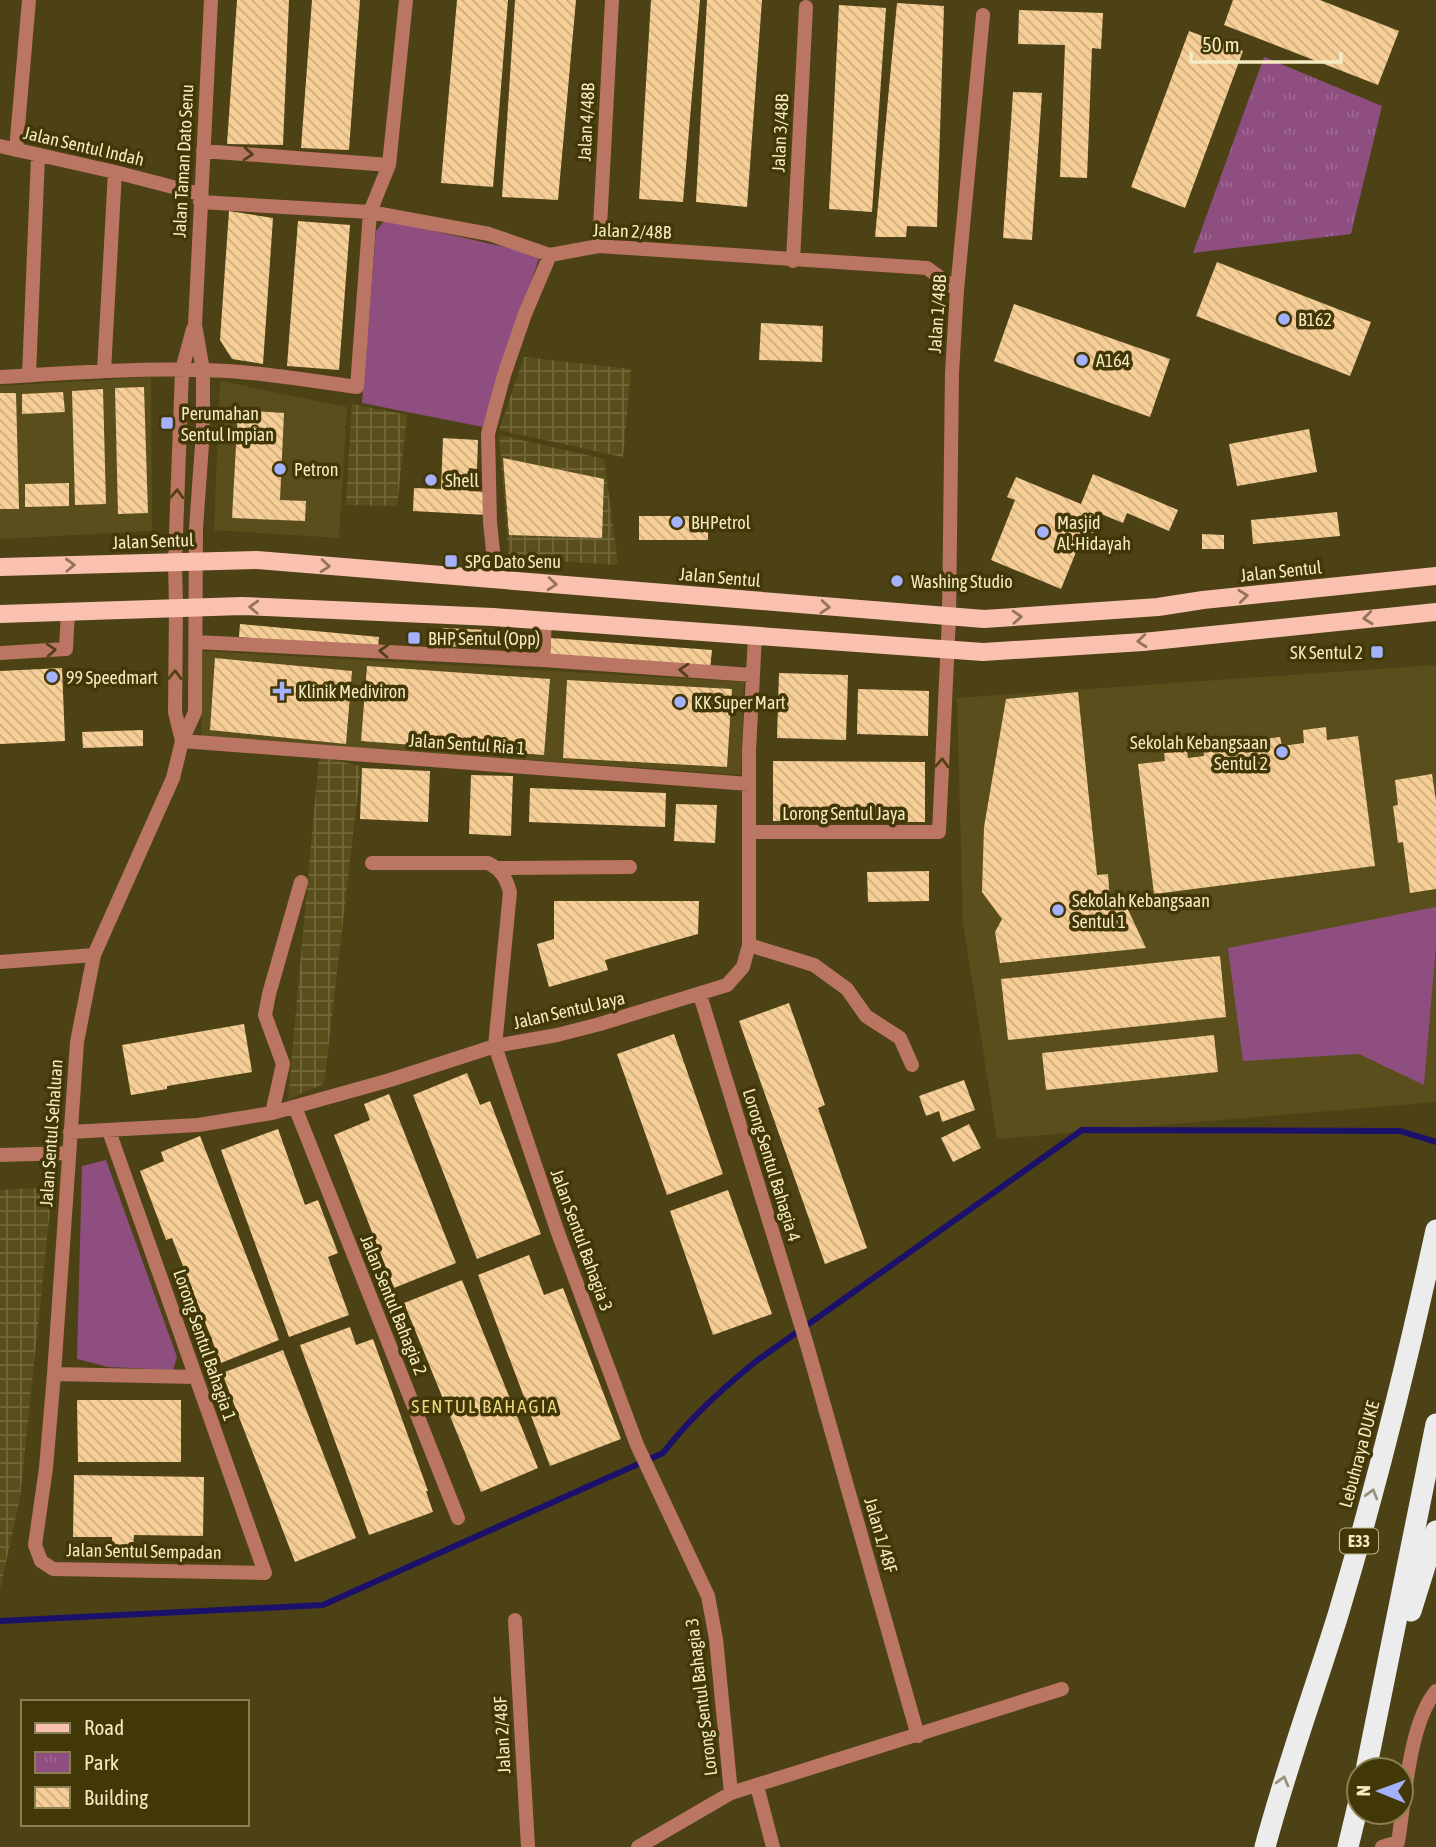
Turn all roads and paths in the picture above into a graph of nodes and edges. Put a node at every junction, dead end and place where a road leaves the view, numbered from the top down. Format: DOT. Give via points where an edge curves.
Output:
graph roads {
  1 [pos="29,0"];
  2 [pos="211,0"];
  3 [pos="406,0"];
  4 [pos="612,0"];
  5 [pos="806,6"];
  6 [pos="983,15"];
  7 [pos="0,146"];
  8 [pos="16,150"];
  9 [pos="203,151"];
  10 [pos="38,156"];
  11 [pos="389,165"];
  12 [pos="116,172"];
  13 [pos="200,198"];
  14 [pos="370,212"];
  15 [pos="599,246"];
  16 [pos="550,255"];
  17 [pos="793,261"];
  18 [pos="957,290"];
  19 [pos="195,325"];
  20 [pos="182,370"];
  21 [pos="203,370"];
  22 [pos="104,371"];
  23 [pos="29,375"];
  24 [pos="0,377"];
  25 [pos="197,561"];
  26 [pos="174,562"];
  27 [pos="0,567"];
  28 [pos="1436,576"];
  29 [pos="496,580"];
  30 [pos="176,608"];
  31 [pos="196,608"];
  32 [pos="68,612"];
  33 [pos="1436,612"];
  34 [pos="0,614"];
  35 [pos="949,617"];
  36 [pos="545,620"];
  37 [pos="755,636"];
  38 [pos="196,642"];
  39 [pos="947,650"];
  40 [pos="0,653"];
  41 [pos="543,660"];
  42 [pos="752,675"];
  43 [pos="182,741"];
  44 [pos="749,784"];
  45 [pos="749,832"];
  46 [pos="939,832"];
  47 [pos="372,863"];
  48 [pos="630,867"];
  49 [pos="499,868"];
  50 [pos="300,882"];
  51 [pos="749,945"];
  52 [pos="94,956"];
  53 [pos="0,962"];
  54 [pos="700,995"];
  55 [pos="495,1046"];
  56 [pos="912,1065"];
  57 [pos="295,1107"];
  58 [pos="272,1113"];
  59 [pos="109,1131"];
  60 [pos="70,1132"];
  61 [pos="69,1153"];
  62 [pos="0,1155"];
  63 [pos="1436,1230"];
  64 [pos="807,1345"];
  65 [pos="54,1374"];
  66 [pos="196,1377"];
  67 [pos="1436,1424"];
  68 [pos="639,1449"];
  69 [pos="458,1518"];
  70 [pos="1436,1531"];
  71 [pos="35,1545"];
  72 [pos="265,1573"];
  73 [pos="515,1620"];
  74 [pos="1062,1689"];
  75 [pos="1436,1691"];
  76 [pos="1378,1720"];
  77 [pos="918,1736"];
  78 [pos="1369,1756"];
  79 [pos="757,1786"];
  80 [pos="731,1793"];
  81 [pos="1353,1826"];
  82 [pos="528,1847"];
  83 [pos="638,1847"];
  84 [pos="773,1847"];
  85 [pos="1265,1847"];
  86 [pos="1348,1847"];
  87 [pos="1382,1847"];
  1 -- 8 [label="street"];
  2 -- 9 [label="street, Jalan Taman Dato Senu"];
  3 -- 11 [label="street"];
  4 -- 15 [label="street, Jalan 4/48B"];
  5 -- 17 [label="street, Jalan 3/48B"];
  6 -- 18 [label="street, Jalan 1/48B"];
  7 -- 8 [label="street, Jalan Sentul Indah"];
  8 -- 10 [label="street, Jalan Sentul Indah"];
  9 -- 11 [label="street, one-way"];
  9 -- 13 [label="street, Jalan Taman Dato Senu"];
  10 -- 12 [label="street, Jalan Sentul Indah"];
  10 -- 23 [label="street"];
  11 -- 14 [label="street"];
  12 -- 13 [label="street, Jalan Sentul Indah"];
  12 -- 22 [label="street"];
  13 -- 14 [label="street, Jalan Sentul Indah"];
  13 -- 19 [label="street, Jalan Taman Dato Senu"];
  14 -- 16 [label="street, Jalan Sentul Indah" via="489,234"];
  14 -- 21 [label="street" via="357,387"];
  15 -- 16 [label="street, Jalan 2/48B"];
  15 -- 17 [label="street, Jalan 2/48B"];
  16 -- 29 [label="street" via="512,351 488,434"];
  17 -- 18 [label="street, Jalan 2/48B" via="927,268"];
  18 -- 35 [label="street, Jalan 1/48B"];
  19 -- 20 [label="street, Jalan Taman Dato Senu"];
  19 -- 21 [label="street, Jalan Taman Dato Senu"];
  20 -- 21 [label="street"];
  20 -- 22 [label="street"];
  26 -- 20 [label="street, Jalan Taman Dato Senu, one-way"];
  21 -- 25 [label="street, Jalan Taman Dato Senu"];
  22 -- 23 [label="street"];
  23 -- 24 [label="street"];
  25 -- 26 [label="main road, Jalan Sentul"];
  25 -- 29 [label="main road, Jalan Sentul, one-way" via="257,560"];
  25 -- 31 [label="street, Jalan Taman Dato Senu"];
  27 -- 26 [label="main road, Jalan Sentul, one-way"];
  26 -- 30 [label="street, Jalan Taman Dato Senu"];
  35 -- 28 [label="main road, Jalan Sentul, one-way" via="1090,613"];
  29 -- 35 [label="main road, Jalan Sentul, one-way"];
  30 -- 31 [label="main road"];
  30 -- 32 [label="main road"];
  43 -- 30 [label="street, Jalan Sentul Sehaluan, one-way" via="175,712"];
  36 -- 31 [label="main road, one-way" via="242,606"];
  31 -- 38 [label="street, Jalan Sentul Sehaluan"];
  32 -- 34 [label="main road"];
  40 -- 32 [label="street, one-way" via="66,649"];
  33 -- 39 [label="main road, one-way" via="1143,642 1013,652"];
  35 -- 39 [label="street, Jalan 1/48B"];
  36 -- 37 [label="main road"];
  36 -- 41 [label="street"];
  37 -- 39 [label="main road"];
  37 -- 42 [label="street, Jalan Sentul Jaya"];
  41 -- 38 [label="street, one-way"];
  38 -- 43 [label="street, Jalan Sentul Sehaluan" via="195,712"];
  46 -- 39 [label="street, Jalan 1/48B, one-way"];
  42 -- 41 [label="street, one-way"];
  42 -- 44 [label="street, Jalan Sentul Jaya"];
  43 -- 44 [label="street, Jalan Sentul Ria 1"];
  43 -- 52 [label="street, Jalan Sentul Sehaluan" via="173,778"];
  44 -- 45 [label="street, Jalan Sentul Jaya"];
  45 -- 46 [label="street, Lorong Sentul Jaya"];
  45 -- 51 [label="street, Jalan Sentul Jaya"];
  47 -- 49 [label="street" via="488,863"];
  48 -- 49 [label="street"];
  49 -- 55 [label="street" via="510,892"];
  50 -- 58 [label="street" via="265,1015 283,1064"];
  51 -- 54 [label="street, Jalan Sentul Jaya" via="743,967 727,985"];
  51 -- 56 [label="street" via="814,965 847,989 866,1016 900,1038"];
  52 -- 53 [label="street"];
  52 -- 60 [label="street, Jalan Sentul Sehaluan" via="77,1042"];
  54 -- 55 [label="street, Jalan Sentul Jaya" via="568,1032"];
  54 -- 64 [label="street, Lorong Sentul Bahagia 4"];
  55 -- 57 [label="street, Jalan Sentul Jaya"];
  55 -- 68 [label="street, Jalan Sentul Bahagia 3" via="558,1233"];
  57 -- 58 [label="street, Jalan Sentul Jaya"];
  57 -- 69 [label="street, Jalan Sentul Bahagia 2"];
  58 -- 59 [label="street, Jalan Sentul Jaya" via="198,1125"];
  59 -- 60 [label="street, Jalan Sentul Jaya"];
  59 -- 66 [label="street, Lorong Sentul Bahagia 1"];
  60 -- 61 [label="street, Jalan Sentul Sehaluan"];
  61 -- 62 [label="street"];
  61 -- 65 [label="street, Jalan Sentul Sehaluan"];
  85 -- 63 [label="highway, Lebuhraya DUKE / E33, one-way" via="1385,1450"];
  64 -- 77 [label="street, Jalan 1/48F"];
  65 -- 66 [label="street"];
  65 -- 71 [label="street, Jalan Sentul Sehaluan"];
  66 -- 72 [label="street, Lorong Sentul Bahagia 1"];
  67 -- 76 [label="highway"];
  68 -- 80 [label="street, Lorong Sentul Bahagia 3" via="708,1596"];
  70 -- 76 [label="highway"];
  71 -- 72 [label="street, Jalan Sentul Sempadan" via="41,1561 53,1569"];
  73 -- 82 [label="street, Jalan 2/48F"];
  74 -- 77 [label="street"];
  75 -- 87 [label="street" via="1422,1713 1398,1842"];
  76 -- 78 [label="highway"];
  77 -- 79 [label="street"];
  79 -- 80 [label="street"];
  79 -- 84 [label="street"];
  80 -- 83 [label="street"];
  81 -- 86 [label="highway"];
}
